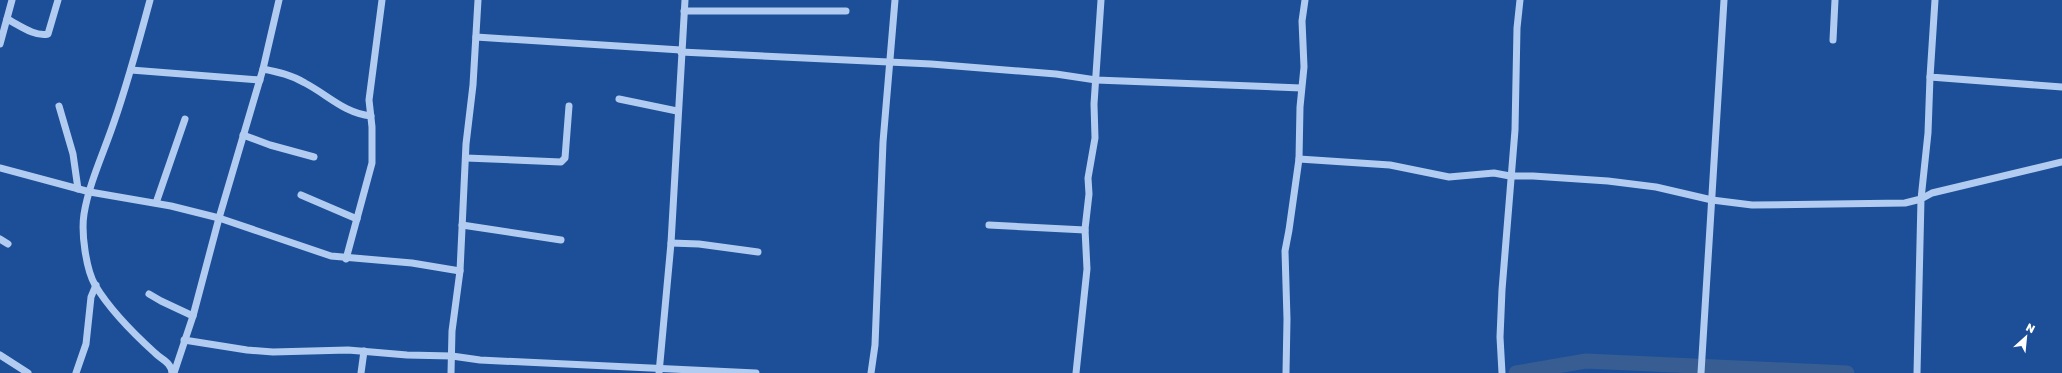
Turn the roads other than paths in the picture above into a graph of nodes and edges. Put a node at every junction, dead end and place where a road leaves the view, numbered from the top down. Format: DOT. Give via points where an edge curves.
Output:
graph roads {
  1 [pos="12,0"];
  2 [pos="58,0"];
  3 [pos="150,0"];
  4 [pos="279,0"];
  5 [pos="382,0"];
  6 [pos="478,0"];
  7 [pos="685,0"];
  8 [pos="895,0"];
  9 [pos="1101,0"];
  10 [pos="1304,0"];
  11 [pos="1520,0"];
  12 [pos="1724,0"];
  13 [pos="1835,0"];
  14 [pos="1935,0"];
  15 [pos="684,11"];
  16 [pos="846,11"];
  17 [pos="7,19"];
  18 [pos="476,37"];
  19 [pos="1833,40"];
  20 [pos="0,44"];
  21 [pos="681,51"];
  22 [pos="889,63"];
  23 [pos="264,69"];
  24 [pos="131,70"];
  25 [pos="1930,77"];
  26 [pos="260,80"];
  27 [pos="1096,80"];
  28 [pos="2062,87"];
  29 [pos="1301,88"];
  30 [pos="619,99"];
  31 [pos="59,106"];
  32 [pos="569,106"];
  33 [pos="677,111"];
  34 [pos="371,116"];
  35 [pos="184,119"];
  36 [pos="243,135"];
  37 [pos="314,157"];
  38 [pos="466,158"];
  39 [pos="1299,159"];
  40 [pos="2062,162"];
  41 [pos="0,168"];
  42 [pos="1510,176"];
  43 [pos="78,189"];
  44 [pos="90,192"];
  45 [pos="301,195"];
  46 [pos="1921,199"];
  47 [pos="1712,200"];
  48 [pos="156,203"];
  49 [pos="220,218"];
  50 [pos="357,219"];
  51 [pos="989,224"];
  52 [pos="462,225"];
  53 [pos="1085,230"];
  54 [pos="0,239"];
  55 [pos="561,240"];
  56 [pos="670,243"];
  57 [pos="8,244"];
  58 [pos="758,252"];
  59 [pos="346,259"];
  60 [pos="460,271"];
  61 [pos="96,286"];
  62 [pos="149,294"];
  63 [pos="193,316"];
  64 [pos="184,340"];
  65 [pos="364,351"];
  66 [pos="0,355"];
  67 [pos="178,355"];
  68 [pos="452,356"];
  69 [pos="165,360"];
  70 [pos="659,371"];
  71 [pos="28,373"];
  72 [pos="76,373"];
  73 [pos="173,373"];
  74 [pos="361,373"];
  75 [pos="451,373"];
  76 [pos="756,373"];
  77 [pos="871,373"];
  78 [pos="1076,373"];
  79 [pos="1286,373"];
  80 [pos="1502,373"];
  81 [pos="1701,373"];
  82 [pos="1917,373"];
  1 -- 17 [label="street"];
  2 -- 17 [label="street" via="48,34 36,33"];
  3 -- 24 [label="street"];
  4 -- 23 [label="street"];
  5 -- 34 [label="street" via="369,100"];
  6 -- 18 [label="street"];
  7 -- 15 [label="street"];
  8 -- 22 [label="street"];
  9 -- 27 [label="street"];
  10 -- 29 [label="street" via="1304,67"];
  11 -- 42 [label="street" via="1516,28 1515,130"];
  12 -- 47 [label="street"];
  13 -- 19 [label="street"];
  14 -- 25 [label="street"];
  15 -- 16 [label="street"];
  15 -- 21 [label="street"];
  17 -- 20 [label="street"];
  18 -- 21 [label="street"];
  18 -- 38 [label="street"];
  21 -- 22 [label="street"];
  21 -- 33 [label="street"];
  22 -- 27 [label="street" via="1056,74"];
  22 -- 77 [label="street" via="875,344"];
  23 -- 26 [label="street"];
  23 -- 34 [label="street" via="290,75 341,107"];
  24 -- 26 [label="street"];
  24 -- 44 [label="street"];
  25 -- 28 [label="street"];
  25 -- 46 [label="street" via="1928,133"];
  26 -- 36 [label="street"];
  27 -- 29 [label="street"];
  27 -- 53 [label="street" via="1095,138 1088,178"];
  29 -- 39 [label="street"];
  30 -- 33 [label="street"];
  31 -- 43 [label="street" via="73,154"];
  32 -- 38 [label="street" via="565,158 561,162"];
  33 -- 56 [label="street"];
  34 -- 50 [label="street" via="372,163"];
  35 -- 48 [label="street"];
  36 -- 37 [label="street"];
  36 -- 49 [label="street"];
  38 -- 52 [label="street"];
  39 -- 42 [label="street" via="1390,165 1449,177 1494,173"];
  39 -- 79 [label="street" via="1285,251"];
  40 -- 46 [label="street" via="1932,193"];
  41 -- 43 [label="street"];
  42 -- 47 [label="street" via="1579,179 1656,187"];
  42 -- 80 [label="street" via="1500,337"];
  43 -- 44 [label="street"];
  44 -- 48 [label="street"];
  44 -- 61 [label="street" via="84,215 84,232 88,268"];
  45 -- 50 [label="street"];
  46 -- 47 [label="street" via="1905,203 1829,206 1752,205"];
  46 -- 82 [label="street"];
  47 -- 81 [label="street"];
  48 -- 49 [label="street"];
  49 -- 59 [label="street"];
  49 -- 63 [label="street"];
  50 -- 59 [label="street"];
  51 -- 53 [label="street"];
  52 -- 55 [label="street"];
  52 -- 60 [label="street"];
  53 -- 78 [label="street" via="1087,269"];
  54 -- 57 [label="street"];
  56 -- 58 [label="street"];
  56 -- 70 [label="street"];
  59 -- 60 [label="street" via="412,263"];
  60 -- 68 [label="street" via="452,331"];
  61 -- 69 [label="street" via="119,316"];
  61 -- 72 [label="street" via="91,297 86,344"];
  62 -- 63 [label="street"];
  63 -- 64 [label="street"];
  64 -- 65 [label="street" via="273,352 328,349"];
  64 -- 67 [label="street"];
  65 -- 68 [label="street"];
  65 -- 74 [label="street"];
  66 -- 71 [label="street"];
  67 -- 69 [label="street"];
  67 -- 73 [label="street"];
  68 -- 70 [label="street"];
  68 -- 75 [label="street"];
  69 -- 73 [label="street"];
  70 -- 76 [label="street"];
}
